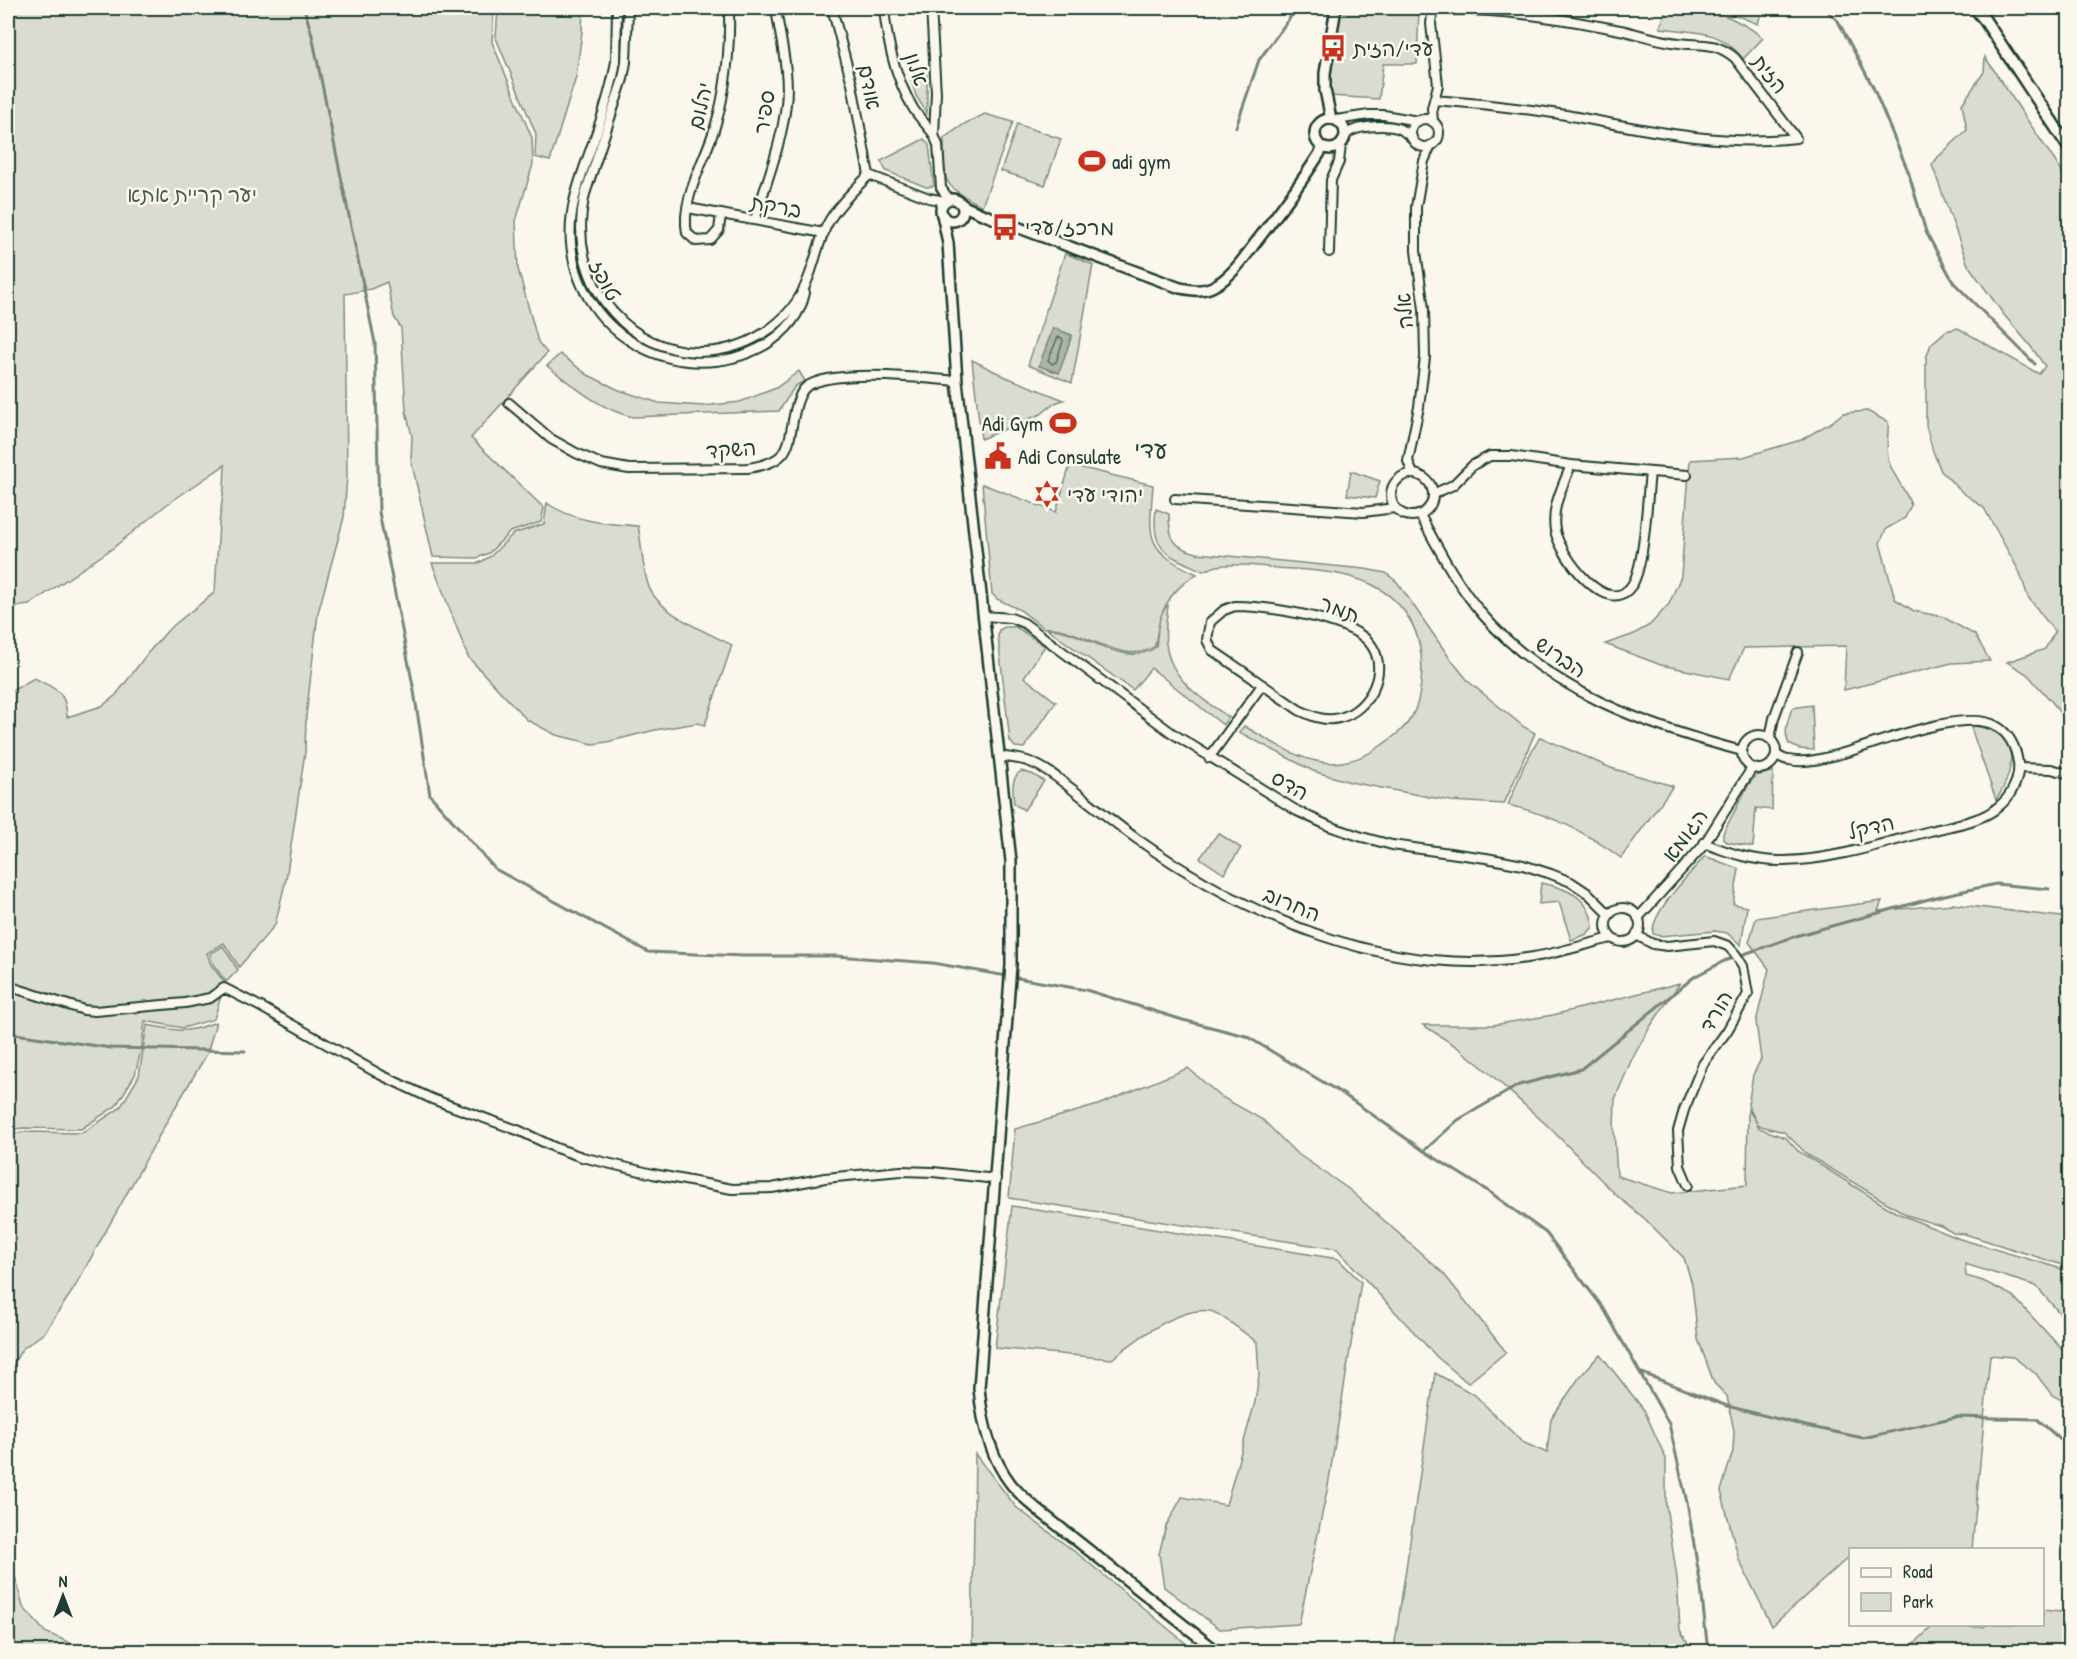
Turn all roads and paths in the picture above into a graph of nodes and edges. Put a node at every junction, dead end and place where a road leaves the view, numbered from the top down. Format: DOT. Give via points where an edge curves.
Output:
graph roads {
  1 [pos="617,8"];
  2 [pos="628,8"];
  3 [pos="729,8"];
  4 [pos="776,8"];
  5 [pos="832,8"];
  6 [pos="884,8"];
  7 [pos="932,8"];
  8 [pos="1336,8"];
  9 [pos="1975,8"];
  10 [pos="1434,100"];
  11 [pos="1333,119"];
  12 [pos="1418,121"];
  13 [pos="1433,122"];
  14 [pos="934,135"];
  15 [pos="1412,138"];
  16 [pos="1343,141"];
  17 [pos="1431,145"];
  18 [pos="1323,148"];
  19 [pos="2070,149"];
  20 [pos="869,175"];
  21 [pos="960,203"];
  22 [pos="944,206"];
  23 [pos="688,208"];
  24 [pos="982,213"];
  25 [pos="722,214"];
  26 [pos="958,219"];
  27 [pos="755,220"];
  28 [pos="824,232"];
  29 [pos="948,243"];
  30 [pos="1329,252"];
  31 [pos="808,280"];
  32 [pos="957,381"];
  33 [pos="509,403"];
  34 [pos="1571,465"];
  35 [pos="1650,472"];
  36 [pos="1413,474"];
  37 [pos="1687,475"];
  38 [pos="1433,494"];
  39 [pos="1175,499"];
  40 [pos="1395,508"];
  41 [pos="1420,515"];
  42 [pos="984,616"];
  43 [pos="1798,652"];
  44 [pos="1262,685"];
  45 [pos="1770,738"];
  46 [pos="1742,751"];
  47 [pos="1776,755"];
  48 [pos="999,756"];
  49 [pos="1209,758"];
  50 [pos="1752,768"];
  51 [pos="2019,768"];
  52 [pos="2070,774"];
  53 [pos="1704,843"];
  54 [pos="1609,914"];
  55 [pos="1638,918"];
  56 [pos="1636,935"];
  57 [pos="1611,938"];
  58 [pos="8,986"];
  59 [pos="996,1179"];
  60 [pos="1688,1185"];
  61 [pos="1218,1652"];
  1 -- 31 [label="street, טופז" via="613,77 571,208 574,262 594,304 619,333 647,351 677,361 720,361 745,355 784,331 800,309"];
  2 -- 31 [label="street, טופז" via="627,62 582,210 585,260 602,299 625,325 652,342 679,351 711,352 741,345 766,332 789,310"];
  3 -- 23 [label="street, יהלום" via="722,98"];
  4 -- 27 [label="street, ספיר" via="786,105"];
  5 -- 20 [label="street, אודם" via="852,84"];
  6 -- 14 [label="street, אלון" via="891,50 906,94"];
  7 -- 14 [label="street"];
  8 -- 11 [label="street" via="1325,73"];
  9 -- 19 [label="main road"];
  10 -- 10 [label="street, הזית" via="1438,85 1431,24 1436,10 1525,12 1726,50 1796,138 1719,141 1520,108"];
  10 -- 13 [label="street, הזית"];
  11 -- 12 [label="street" via="1384,115"];
  11 -- 16 [label="street" via="1343,127"];
  11 -- 18 [label="street" via="1318,124 1314,133"];
  12 -- 13 [label="street"];
  12 -- 15 [label="street" via="1413,126"];
  13 -- 17 [label="street" via="1438,134"];
  14 -- 22 [label="street"];
  15 -- 16 [label="street" via="1402,130 1358,128 1348,132"];
  15 -- 17 [label="street" via="1418,145"];
  16 -- 18 [label="street" via="1333,149"];
  16 -- 30 [label="street" via="1331,180"];
  17 -- 36 [label="street, אלה" via="1424,161 1416,218 1425,357 1408,461"];
  18 -- 24 [label="street" via="1296,191 1234,271 1202,290 1180,288"];
  20 -- 22 [label="street"];
  20 -- 28 [label="street, טופז"];
  21 -- 22 [label="street"];
  21 -- 24 [label="street"];
  21 -- 26 [label="street" via="963,210"];
  22 -- 26 [label="street" via="947,220"];
  22 -- 29 [label="street"];
  23 -- 25 [label="street"];
  23 -- 25 [label="street, יהלום" via="687,233 696,241 715,236"];
  24 -- 26 [label="street" via="969,213"];
  25 -- 27 [label="street, ברקת"];
  26 -- 29 [label="street" via="950,230"];
  27 -- 28 [label="street, ברקת"];
  28 -- 31 [label="street, טופז"];
  29 -- 32 [label="street"];
  32 -- 33 [label="street, השקד" via="873,376 819,381 801,392 791,436 778,460 748,468 629,469 601,464 551,439"];
  32 -- 42 [label="street"];
  34 -- 35 [label="street"];
  34 -- 35 [label="street" via="1556,503 1558,541 1579,573 1609,596 1626,592 1637,574"];
  34 -- 38 [label="street" via="1490,456 1473,465 1453,485"];
  35 -- 37 [label="street"];
  36 -- 38 [label="street" via="1431,485"];
  36 -- 40 [label="street" via="1405,475 1392,487"];
  38 -- 41 [label="street" via="1429,508"];
  39 -- 40 [label="street" via="1363,512"];
  40 -- 41 [label="street" via="1406,516"];
  41 -- 46 [label="street, הברוש" via="1444,560 1482,614 1550,674 1611,708 1672,732"];
  42 -- 48 [label="street"];
  42 -- 49 [label="street, הדס" via="1024,623"];
  43 -- 45 [label="street"];
  44 -- 44 [label="street, תמר" via="1313,717 1339,718 1351,714 1371,695 1377,679 1374,652 1359,634 1333,622 1247,606 1224,610 1210,622 1207,640 1212,650"];
  44 -- 49 [label="street"];
  45 -- 46 [label="street" via="1754,735"];
  45 -- 47 [label="street" via="1776,745"];
  46 -- 50 [label="street" via="1744,761"];
  47 -- 50 [label="street" via="1767,767"];
  47 -- 51 [label="street" via="1789,760 1823,759 1949,722 1981,720 2005,732 2013,743"];
  48 -- 57 [label="street, החרוב" via="1042,768 1146,845 1248,906 1351,945 1426,960 1488,961 1553,953"];
  48 -- 59 [label="street" via="1011,861 1011,964"];
  49 -- 54 [label="street, הדס" via="1329,826 1392,845 1486,858 1542,871 1571,882"];
  50 -- 53 [label="street, הגומא"];
  51 -- 52 [label="street"];
  51 -- 53 [label="street, הדקל" via="2016,785 2007,797 1982,816 1883,843 1782,861 1741,855"];
  53 -- 55 [label="street, הגומא"];
  54 -- 55 [label="street" via="1625,908"];
  54 -- 57 [label="street" via="1605,923"];
  55 -- 56 [label="street" via="1640,927"];
  56 -- 57 [label="street" via="1622,942"];
  56 -- 60 [label="street, הורד" via="1667,946 1714,941 1728,946 1743,966 1748,994 1703,1064 1678,1131 1680,1166"];
  58 -- 59 [label="street" via="95,1011 185,1003 210,998 224,988 432,1099 582,1157 653,1174 732,1188 772,1188 901,1171"];
  59 -- 61 [label="street" via="980,1388 981,1415 998,1465 1012,1486 1038,1510"];
}
